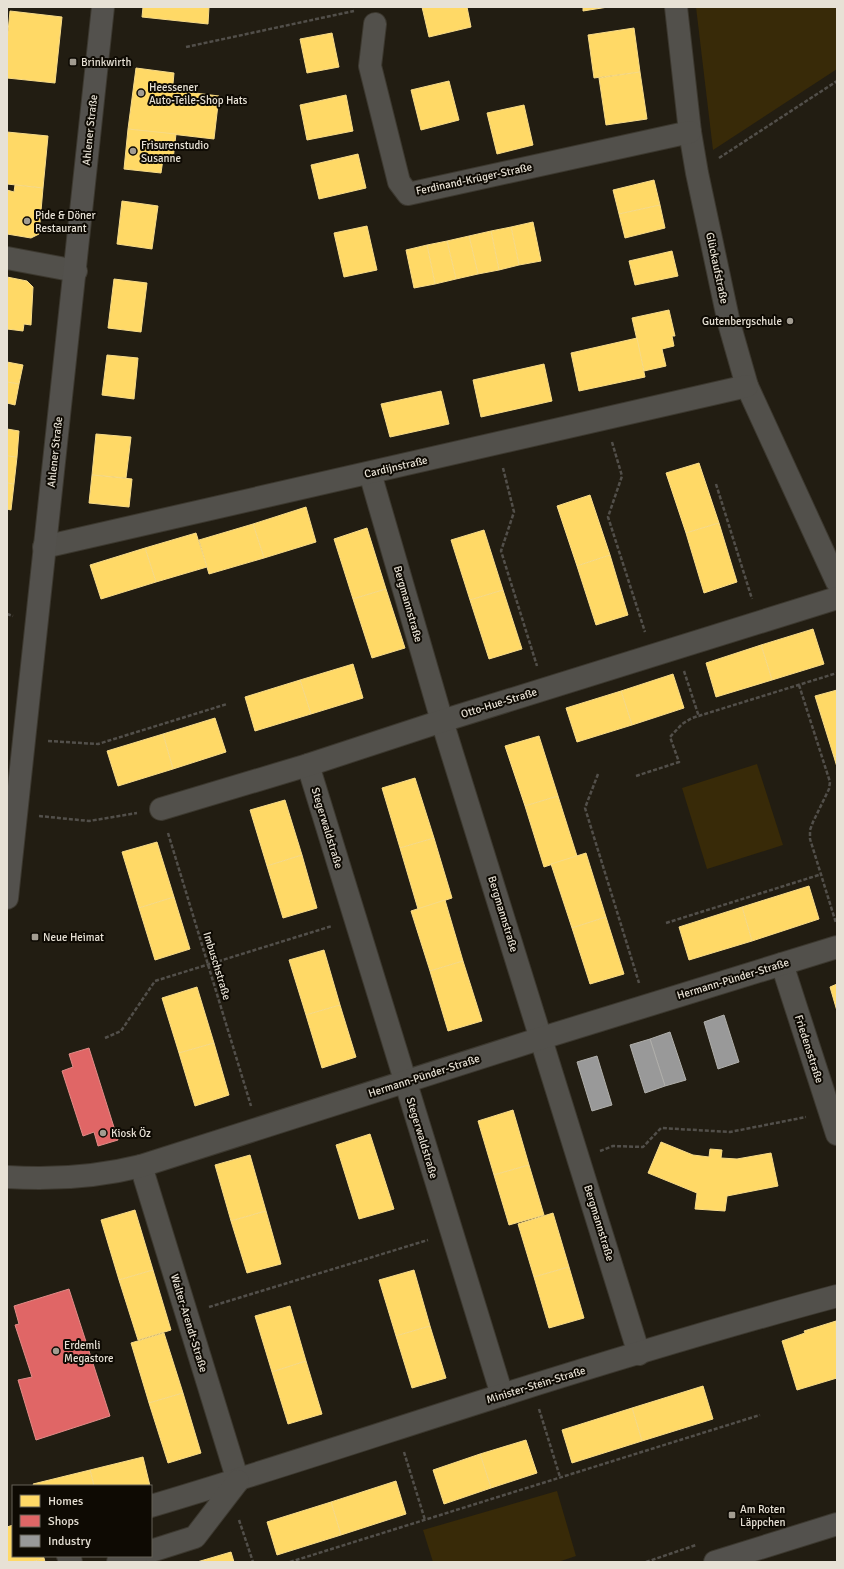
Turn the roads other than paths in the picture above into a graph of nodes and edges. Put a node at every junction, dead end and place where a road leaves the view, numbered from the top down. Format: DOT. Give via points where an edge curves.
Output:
graph roads {
  1 [pos="104,7"];
  2 [pos="676,7"];
  3 [pos="375,24"];
  4 [pos="690,132"];
  5 [pos="7,258"];
  6 [pos="76,271"];
  7 [pos="747,386"];
  8 [pos="370,473"];
  9 [pos="44,547"];
  10 [pos="837,582"];
  11 [pos="837,598"];
  12 [pos="442,721"];
  13 [pos="308,765"];
  14 [pos="161,809"];
  15 [pos="7,898"];
  16 [pos="837,947"];
  17 [pos="782,964"];
  18 [pos="542,1038"];
  19 [pos="405,1083"];
  20 [pos="837,1134"];
  21 [pos="141,1166"];
  22 [pos="7,1177"];
  23 [pos="837,1296"];
  24 [pos="640,1354"];
  25 [pos="502,1395"];
  26 [pos="234,1486"];
  27 [pos="152,1506"];
  28 [pos="837,1524"];
  29 [pos="152,1551"];
  30 [pos="133,1557"];
  31 [pos="118,1562"];
  32 [pos="715,1562"];
  1 -- 6 [label="main road, Ahlener Straße"];
  2 -- 4 [label="street, Glückaufstraße"];
  3 -- 4 [label="street, Ferdinand-Krüger-Straße" via="370,66 399,182 408,194"];
  4 -- 7 [label="street, Glückaufstraße" via="724,302"];
  5 -- 6 [label="street"];
  6 -- 9 [label="main road, Ahlener Straße"];
  7 -- 8 [label="street, Cardijnstraße"];
  7 -- 10 [label="street, Glückaufstraße"];
  8 -- 9 [label="street, Cardijnstraße"];
  8 -- 12 [label="street, Bergmannstraße"];
  9 -- 15 [label="main road, Ahlener Straße"];
  11 -- 12 [label="street, Otto-Hue-Straße"];
  12 -- 13 [label="street, Otto-Hue-Straße"];
  12 -- 18 [label="street, Bergmannstraße"];
  13 -- 14 [label="street, Otto-Hue-Straße"];
  13 -- 19 [label="street, Stegerwaldstraße"];
  16 -- 17 [label="street, Hermann-Pünder-Straße"];
  17 -- 18 [label="street, Hermann-Pünder-Straße"];
  17 -- 20 [label="street, Friedensstraße"];
  18 -- 19 [label="street, Hermann-Pünder-Straße"];
  18 -- 24 [label="street, Bergmannstraße"];
  19 -- 21 [label="street, Hermann-Pünder-Straße"];
  19 -- 25 [label="street, Stegerwaldstraße"];
  21 -- 22 [label="street, Hermann-Pünder-Straße" via="111,1173 64,1178"];
  21 -- 26 [label="street, Walter-Arendt-Straße"];
  23 -- 24 [label="street, Minister-Stein-Straße" via="732,1324"];
  24 -- 25 [label="street, Minister-Stein-Straße"];
  25 -- 26 [label="street, Minister-Stein-Straße"];
  26 -- 27 [label="street, Minister-Stein-Straße"];
  26 -- 29 [label="street" via="195,1536"];
  28 -- 32 [label="main road"];
  30 -- 31 [label="street"];
}
